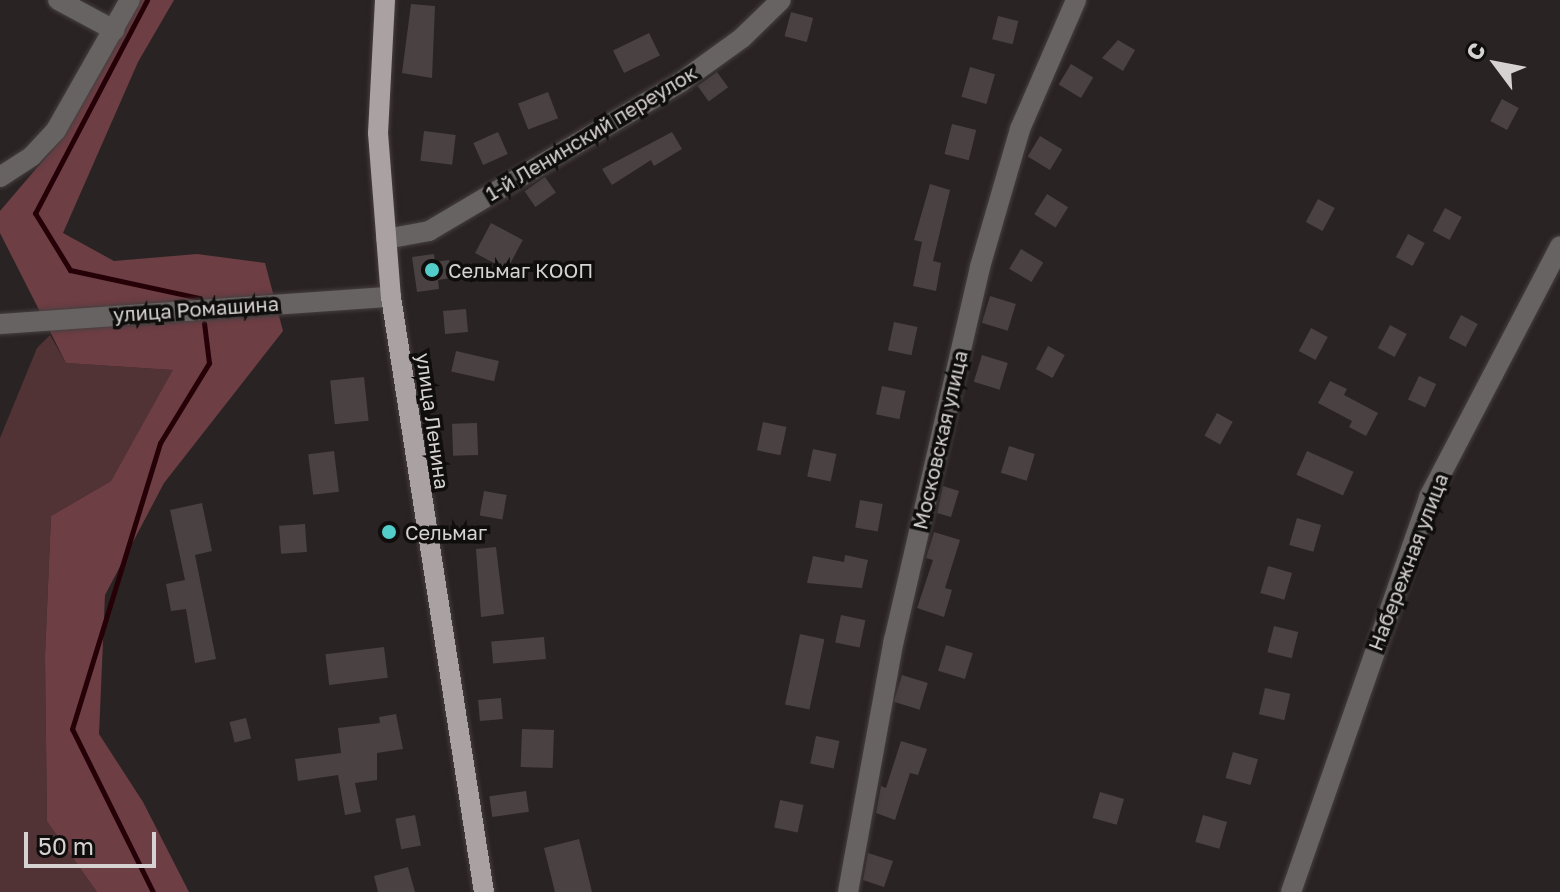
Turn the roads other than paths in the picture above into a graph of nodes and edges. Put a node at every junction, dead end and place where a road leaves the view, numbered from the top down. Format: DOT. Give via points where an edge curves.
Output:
graph roads {
  1 [pos="58,0"];
  2 [pos="130,0"];
  3 [pos="385,0"];
  4 [pos="781,0"];
  5 [pos="1076,0"];
  6 [pos="114,30"];
  7 [pos="0,177"];
  8 [pos="386,239"];
  9 [pos="1560,246"];
  10 [pos="391,297"];
  11 [pos="0,324"];
  12 [pos="484,892"];
  13 [pos="848,892"];
  14 [pos="1291,892"];
  1 -- 6 [label="street"];
  2 -- 6 [label="street"];
  3 -- 8 [label="main road, улица Ленина" via="378,89"];
  4 -- 8 [label="street, 1-й Ленинский переулок" via="742,38 681,82 429,231"];
  5 -- 13 [label="street, Московская улица" via="1020,129 980,267 894,640"];
  6 -- 7 [label="street" via="56,130 32,156"];
  8 -- 10 [label="main road, улица Ленина"];
  9 -- 14 [label="street, Набережная улица" via="1429,497"];
  10 -- 11 [label="street, улица Ромашина"];
  10 -- 12 [label="main road, улица Ленина"];
}
